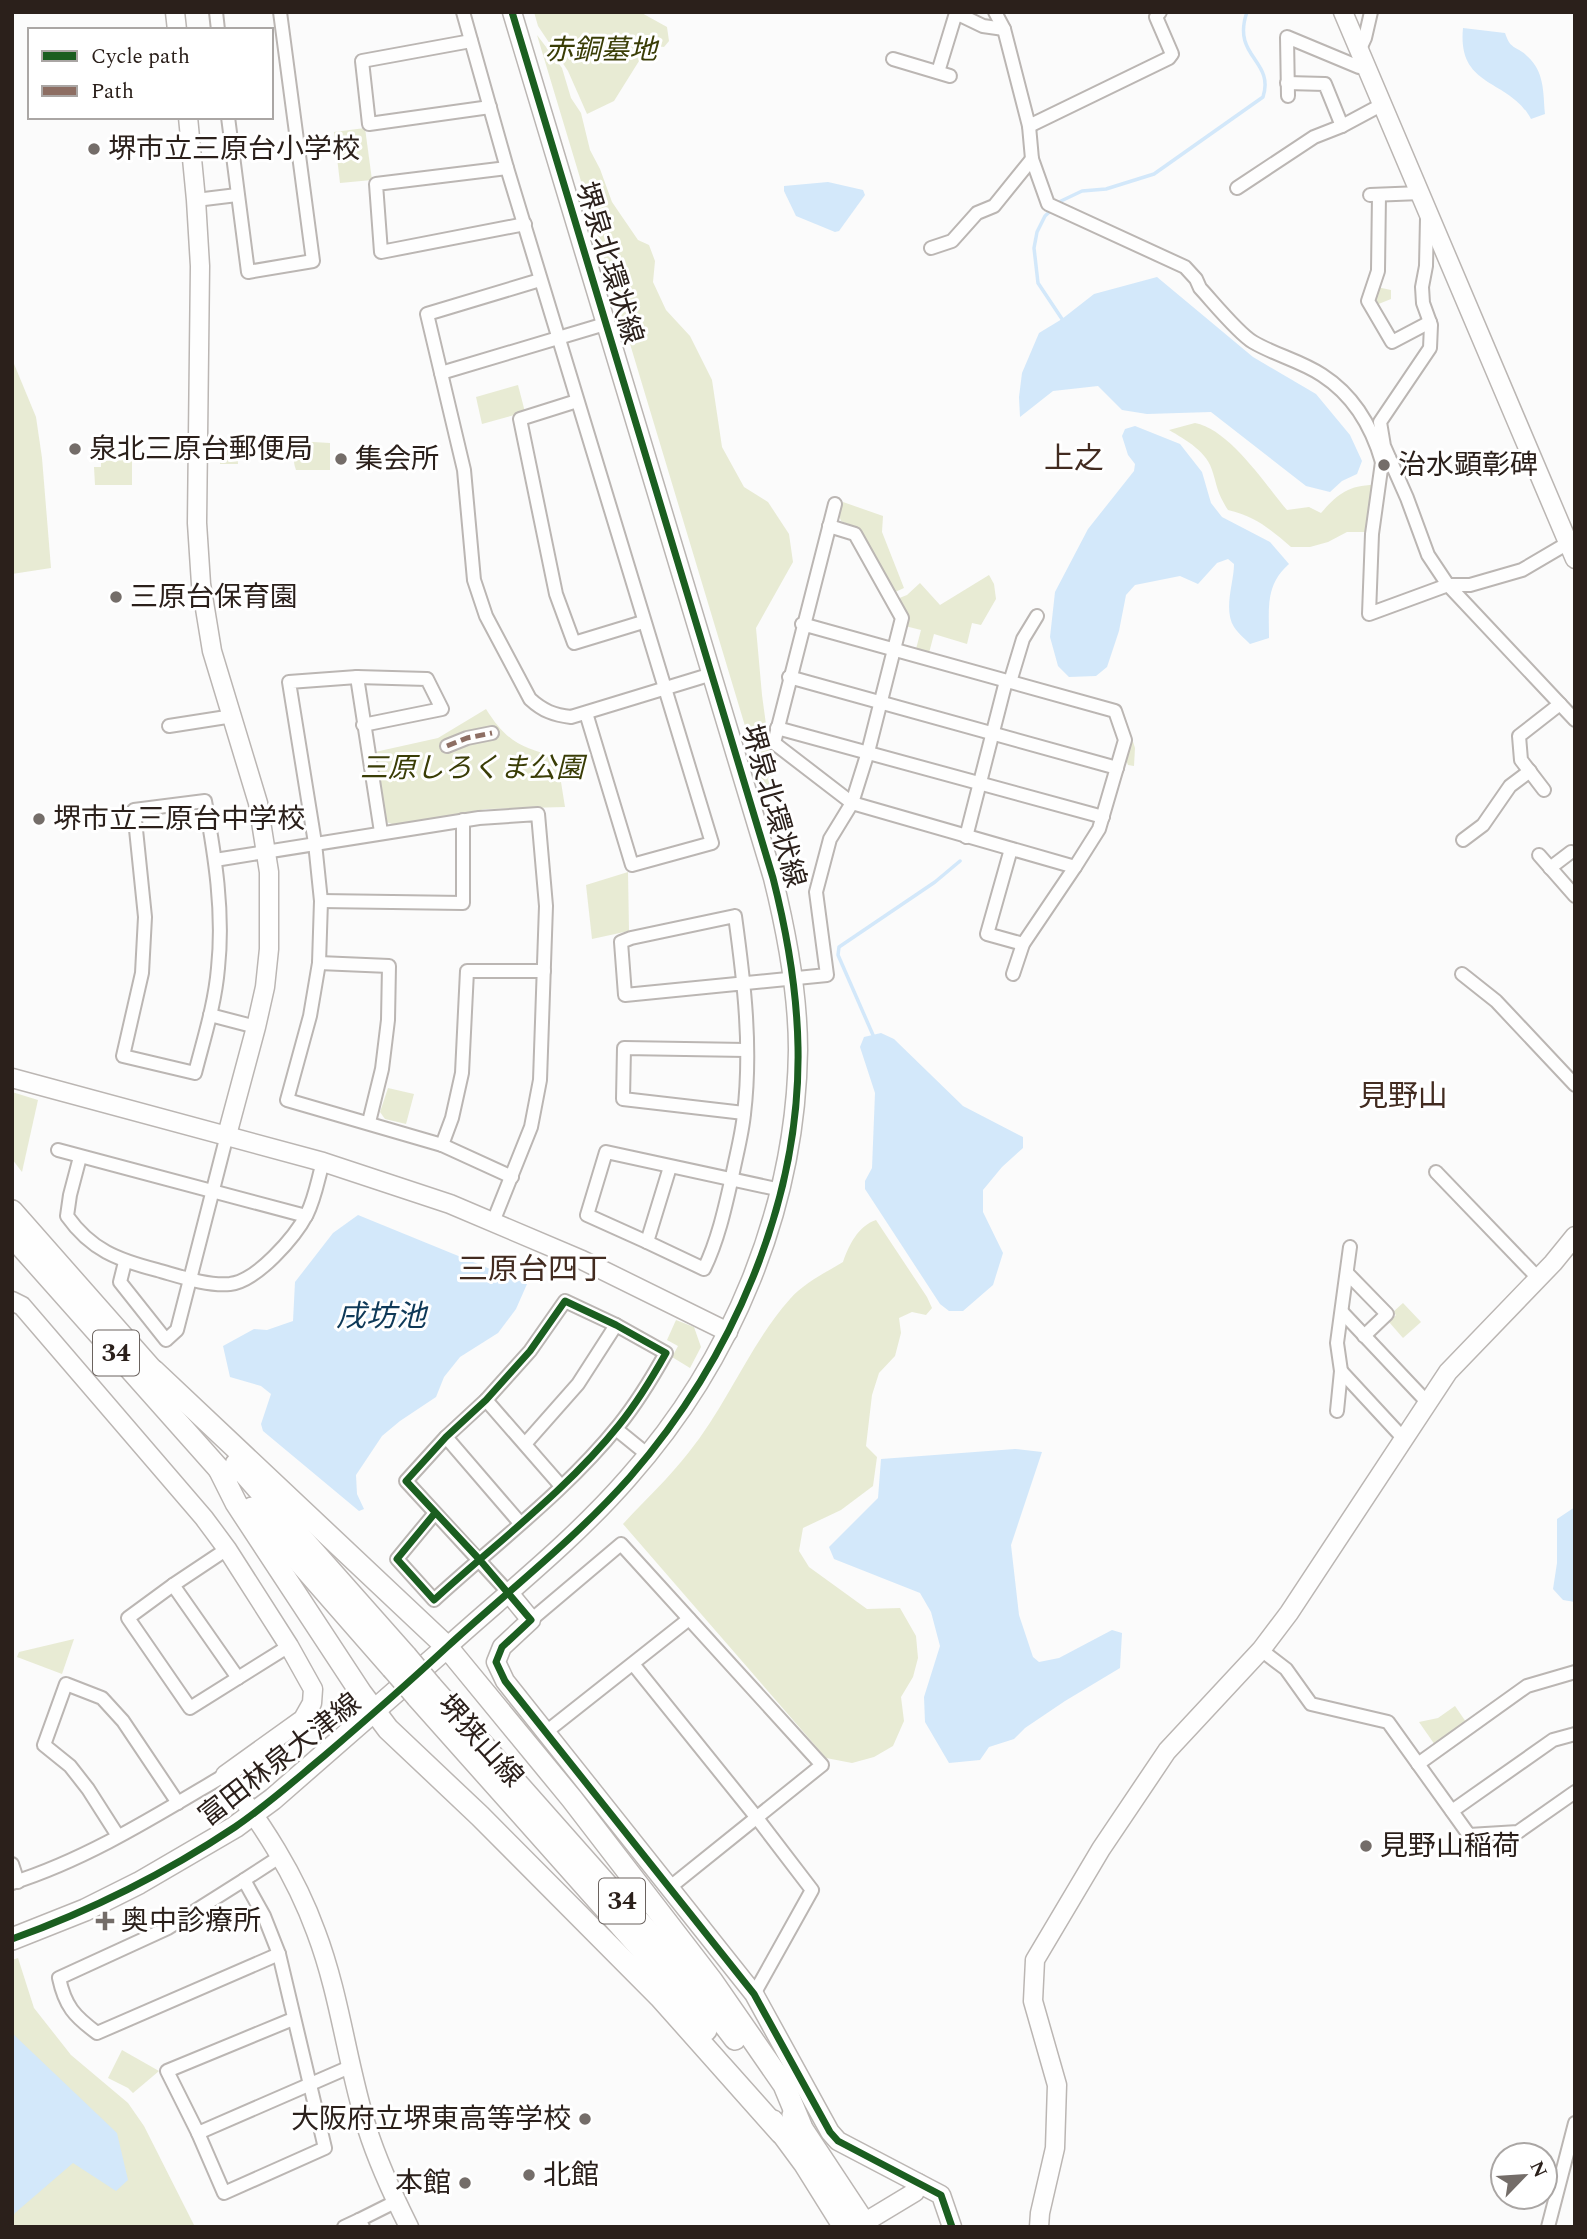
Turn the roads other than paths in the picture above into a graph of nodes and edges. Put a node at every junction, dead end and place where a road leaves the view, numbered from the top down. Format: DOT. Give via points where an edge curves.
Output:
graph roads {
  1 [pos="281,12"];
  2 [pos="463,12"];
  3 [pos="512,12"];
  4 [pos="995,12"];
  5 [pos="1160,12"];
  6 [pos="1343,12"];
  7 [pos="1371,12"];
  8 [pos="1004,29"];
  9 [pos="471,41"];
  10 [pos="1362,58"];
  11 [pos="893,59"];
  12 [pos="1383,104"];
  13 [pos="490,107"];
  14 [pos="188,119"];
  15 [pos="228,119"];
  16 [pos="1029,126"];
  17 [pos="1342,126"];
  18 [pos="1032,159"];
  19 [pos="507,168"];
  20 [pos="1237,188"];
  21 [pos="237,195"];
  22 [pos="196,200"];
  23 [pos="1424,201"];
  24 [pos="524,224"];
  25 [pos="931,248"];
  26 [pos="540,281"];
  27 [pos="1430,322"];
  28 [pos="606,324"];
  29 [pos="558,338"];
  30 [pos="441,373"];
  31 [pos="577,401"];
  32 [pos="1385,460"];
  33 [pos="835,504"];
  34 [pos="829,526"];
  35 [pos="1572,550"];
  36 [pos="1448,585"];
  37 [pos="1037,615"];
  38 [pos="643,622"];
  39 [pos="803,624"];
  40 [pos="893,651"];
  41 [pos="712,674"];
  42 [pos="357,677"];
  43 [pos="789,677"];
  44 [pos="1008,682"];
  45 [pos="664,690"];
  46 [pos="881,704"];
  47 [pos="1560,704"];
  48 [pos="586,713"];
  49 [pos="233,716"];
  50 [pos="1575,720"];
  51 [pos="363,725"];
  52 [pos="169,726"];
  53 [pos="777,728"];
  54 [pos="492,733"];
  55 [pos="992,734"];
  56 [pos="447,746"];
  57 [pos="868,752"];
  58 [pos="1117,768"];
  59 [pos="1530,771"];
  60 [pos="979,783"];
  61 [pos="1544,790"];
  62 [pos="852,803"];
  63 [pos="1103,817"];
  64 [pos="463,820"];
  65 [pos="380,832"];
  66 [pos="966,836"];
  67 [pos="1463,840"];
  68 [pos="315,843"];
  69 [pos="1011,849"];
  70 [pos="266,851"];
  71 [pos="1573,853"];
  72 [pos="1539,855"];
  73 [pos="215,860"];
  74 [pos="1076,867"];
  75 [pos="1550,868"];
  76 [pos="1575,896"];
  77 [pos="321,901"];
  78 [pos="1023,944"];
  79 [pos="319,963"];
  80 [pos="544,971"];
  81 [pos="1013,974"];
  82 [pos="1462,974"];
  83 [pos="792,979"];
  84 [pos="744,985"];
  85 [pos="211,1015"];
  86 [pos="256,1027"];
  87 [pos="746,1049"];
  88 [pos="12,1078"];
  89 [pos="1575,1085"];
  90 [pos="744,1113"];
  91 [pos="369,1122"];
  92 [pos="228,1135"];
  93 [pos="442,1144"];
  94 [pos="58,1150"];
  95 [pos="80,1157"];
  96 [pos="323,1162"];
  97 [pos="670,1167"];
  98 [pos="1436,1172"];
  99 [pos="512,1177"];
  100 [pos="732,1179"];
  101 [pos="780,1190"];
  102 [pos="214,1191"];
  103 [pos="12,1211"];
  104 [pos="306,1216"];
  105 [pos="493,1222"];
  106 [pos="12,1236"];
  107 [pos="1575,1236"];
  108 [pos="647,1242"];
  109 [pos="1350,1247"];
  110 [pos="125,1262"];
  111 [pos="1347,1273"];
  112 [pos="1538,1278"];
  113 [pos="191,1279"];
  114 [pos="12,1301"];
  115 [pos="1342,1312"];
  116 [pos="616,1325"];
  117 [pos="728,1332"];
  118 [pos="1364,1336"];
  119 [pos="154,1371"];
  120 [pos="1341,1371"];
  121 [pos="486,1400"];
  122 [pos="1427,1402"];
  123 [pos="1337,1411"];
  124 [pos="616,1429"];
  125 [pos="446,1437"];
  126 [pos="1403,1438"];
  127 [pos="525,1444"];
  128 [pos="649,1455"];
  129 [pos="219,1469"];
  130 [pos="561,1486"];
  131 [pos="435,1513"];
  132 [pos="520,1523"];
  133 [pos="228,1549"];
  134 [pos="479,1559"];
  135 [pos="173,1585"];
  136 [pos="508,1592"];
  137 [pos="689,1619"];
  138 [pos="531,1620"];
  139 [pos="289,1646"];
  140 [pos="447,1647"];
  141 [pos="1261,1650"];
  142 [pos="399,1662"];
  143 [pos="633,1664"];
  144 [pos="1575,1672"];
  145 [pos="238,1678"];
  146 [pos="375,1712"];
  147 [pos="546,1732"];
  148 [pos="1575,1734"];
  149 [pos="1418,1764"];
  150 [pos="225,1775"];
  151 [pos="1575,1791"];
  152 [pos="178,1803"];
  153 [pos="1452,1811"];
  154 [pos="253,1813"];
  155 [pos="757,1818"];
  156 [pos="118,1836"];
  157 [pos="281,1856"];
  158 [pos="12,1864"];
  159 [pos="244,1880"];
  160 [pos="15,1882"];
  161 [pos="669,1888"];
  162 [pos="12,1939"];
  163 [pos="279,1954"];
  164 [pos="754,1994"];
  165 [pos="293,2019"];
  166 [pos="352,2066"];
  167 [pos="309,2084"];
  168 [pos="1575,2123"];
  169 [pos="791,2129"];
  170 [pos="198,2133"];
  171 [pos="918,2183"];
  172 [pos="397,2201"];
  173 [pos="361,2223"];
  174 [pos="865,2224"];
  175 [pos="344,2227"];
  176 [pos="409,2227"];
  177 [pos="952,2227"];
  178 [pos="1039,2227"];
  179 [pos="1548,2227"];
  1 -- 21 [label="street" via="313,261 248,272"];
  2 -- 9 [label="street"];
  3 -- 28 [label="street, 堺泉北環状線"];
  4 -- 8 [label="street"];
  5 -- 16 [label="street" via="1156,17 1172,54 1169,58"];
  6 -- 10 [label="street"];
  7 -- 10 [label="street"];
  8 -- 11 [label="street" via="983,26 956,13 944,74"];
  8 -- 16 [label="street"];
  9 -- 13 [label="street"];
  9 -- 13 [label="street" via="362,61 369,124"];
  10 -- 12 [label="street"];
  10 -- 17 [label="street" via="1359,67 1287,37 1288,90 1325,84"];
  12 -- 17 [label="street"];
  12 -- 23 [label="street"];
  13 -- 19 [label="street"];
  14 -- 22 [label="street"];
  15 -- 21 [label="street"];
  16 -- 18 [label="street"];
  17 -- 20 [label="street" via="1314,137"];
  18 -- 25 [label="street" via="994,206 977,213 952,241"];
  18 -- 32 [label="street" via="1048,204 1185,267 1251,341 1321,374 1344,393 1364,417"];
  19 -- 24 [label="street"];
  19 -- 24 [label="street" via="376,184 381,252"];
  21 -- 22 [label="street"];
  22 -- 49 [label="street" via="199,564 212,651"];
  23 -- 27 [label="street" via="1426,266 1422,287"];
  23 -- 27 [label="street" via="1374,195 1378,271 1367,302 1392,342"];
  23 -- 35 [label="street"];
  24 -- 26 [label="street"];
  26 -- 29 [label="street"];
  26 -- 30 [label="street" via="427,314"];
  27 -- 32 [label="street" via="1430,348 1380,422"];
  28 -- 29 [label="street"];
  28 -- 41 [label="street, 堺泉北環状線"];
  29 -- 30 [label="street"];
  29 -- 31 [label="street"];
  30 -- 48 [label="street" via="464,470 474,580 486,616 530,699 554,715"];
  31 -- 38 [label="street"];
  31 -- 38 [label="street" via="520,419 556,594 574,643"];
  32 -- 36 [label="street" via="1407,498 1428,555"];
  32 -- 36 [label="street" via="1372,534 1370,614"];
  33 -- 34 [label="street"];
  34 -- 39 [label="street"];
  34 -- 40 [label="street" via="855,534 902,618"];
  35 -- 36 [label="street" via="1470,585"];
  36 -- 47 [label="street"];
  37 -- 44 [label="street"];
  38 -- 45 [label="street"];
  39 -- 40 [label="street"];
  39 -- 43 [label="street"];
  40 -- 44 [label="street"];
  40 -- 46 [label="street"];
  41 -- 45 [label="street"];
  41 -- 83 [label="street, 堺泉北環状線" via="773,878"];
  42 -- 51 [label="street"];
  42 -- 51 [label="street" via="427,679 442,709"];
  42 -- 68 [label="street" via="289,682"];
  43 -- 46 [label="street"];
  43 -- 53 [label="street"];
  44 -- 55 [label="street"];
  44 -- 58 [label="street" via="1115,711 1125,740"];
  45 -- 48 [label="street"];
  45 -- 48 [label="street" via="712,843 632,865"];
  46 -- 55 [label="street"];
  46 -- 57 [label="street"];
  47 -- 50 [label="street"];
  47 -- 59 [label="street" via="1519,736 1521,760"];
  49 -- 52 [label="street"];
  49 -- 70 [label="street" via="258,803"];
  51 -- 65 [label="street"];
  53 -- 57 [label="street"];
  53 -- 62 [label="street" via="774,743"];
  54 -- 56 [label="street"];
  55 -- 58 [label="street"];
  55 -- 60 [label="street"];
  57 -- 60 [label="street"];
  57 -- 62 [label="street"];
  58 -- 63 [label="street"];
  59 -- 61 [label="street"];
  59 -- 67 [label="street" via="1510,786 1483,825"];
  60 -- 63 [label="street"];
  60 -- 66 [label="street"];
  62 -- 66 [label="street"];
  62 -- 83 [label="street" via="830,839 816,892 827,975"];
  63 -- 74 [label="street"];
  64 -- 65 [label="street"];
  64 -- 77 [label="street" via="463,903"];
  64 -- 80 [label="street" via="538,814 546,906"];
  65 -- 68 [label="street"];
  66 -- 69 [label="street"];
  68 -- 70 [label="street"];
  68 -- 77 [label="street"];
  69 -- 74 [label="street"];
  69 -- 78 [label="street" via="987,933"];
  70 -- 73 [label="street"];
  70 -- 86 [label="street" via="269,949"];
  71 -- 75 [label="street"];
  72 -- 75 [label="street"];
  73 -- 85 [label="street" via="220,924"];
  73 -- 85 [label="street" via="205,801 134,810 145,917 142,972 123,1056 195,1073"];
  74 -- 78 [label="street"];
  75 -- 76 [label="street"];
  77 -- 79 [label="street"];
  78 -- 81 [label="street"];
  79 -- 91 [label="street" via="287,1100"];
  79 -- 91 [label="street" via="389,966 382,1069"];
  80 -- 93 [label="street" via="467,971 462,1073"];
  80 -- 99 [label="street" via="540,1080 531,1127"];
  82 -- 89 [label="street" via="1496,1001"];
  83 -- 84 [label="street"];
  83 -- 101 [label="street, 堺泉北環状線" via="796,1087"];
  84 -- 84 [label="street" via="735,916 621,942 625,995"];
  84 -- 87 [label="street"];
  85 -- 86 [label="street"];
  86 -- 92 [label="street"];
  87 -- 90 [label="street"];
  87 -- 90 [label="street" via="624,1048 623,1099"];
  88 -- 92 [label="street"];
  90 -- 100 [label="street"];
  91 -- 93 [label="street"];
  92 -- 96 [label="street"];
  92 -- 102 [label="street"];
  93 -- 99 [label="street"];
  94 -- 95 [label="street"];
  95 -- 102 [label="street"];
  95 -- 110 [label="street" via="67,1216 96,1247"];
  96 -- 104 [label="street"];
  96 -- 105 [label="street"];
  97 -- 100 [label="street"];
  97 -- 108 [label="street"];
  97 -- 108 [label="street" via="606,1152 587,1215"];
  98 -- 112 [label="street"];
  99 -- 105 [label="street"];
  100 -- 101 [label="street"];
  100 -- 108 [label="street" via="704,1269"];
  101 -- 117 [label="street, 堺泉北環状線" via="760,1258"];
  102 -- 104 [label="street"];
  102 -- 113 [label="street"];
  103 -- 119 [label="main road, 堺狭山線 / 34"];
  104 -- 113 [label="street" via="257,1274 230,1284"];
  105 -- 117 [label="street"];
  106 -- 129 [label="main road, 堺狭山線 / 34"];
  107 -- 112 [label="street"];
  109 -- 111 [label="street"];
  110 -- 113 [label="street"];
  110 -- 113 [label="street" via="120,1282 166,1340 177,1330"];
  111 -- 115 [label="street"];
  111 -- 118 [label="street" via="1387,1314"];
  112 -- 122 [label="street" via="1448,1372"];
  114 -- 133 [label="street" via="22,1306"];
  115 -- 118 [label="street"];
  115 -- 120 [label="street" via="1337,1343"];
  116 -- 121 [label="street" via="565,1301 530,1351"];
  116 -- 124 [label="street" via="666,1353"];
  116 -- 127 [label="street" via="578,1384"];
  117 -- 128 [label="street, 堺泉北環状線"];
  118 -- 122 [label="street"];
  119 -- 140 [label="main road"];
  119 -- 142 [label="main road, 堺狭山線 / 34"];
  120 -- 123 [label="street"];
  120 -- 126 [label="street"];
  121 -- 125 [label="street"];
  121 -- 127 [label="street"];
  122 -- 126 [label="street"];
  124 -- 128 [label="street"];
  124 -- 130 [label="street"];
  125 -- 131 [label="street" via="406,1481"];
  125 -- 132 [label="street"];
  126 -- 141 [label="street"];
  127 -- 130 [label="street"];
  128 -- 136 [label="street, 堺泉北環状線" via="590,1519"];
  129 -- 142 [label="main road, 堺狭山線 / 34"];
  129 -- 146 [label="main road" via="236,1503"];
  130 -- 132 [label="street"];
  131 -- 134 [label="street"];
  131 -- 134 [label="street" via="397,1559 434,1600"];
  132 -- 134 [label="street"];
  133 -- 135 [label="street"];
  133 -- 139 [label="street"];
  134 -- 136 [label="street"];
  135 -- 145 [label="street"];
  135 -- 145 [label="street" via="128,1618 190,1708"];
  136 -- 138 [label="street"];
  136 -- 140 [label="street, 堺泉北環状線"];
  137 -- 138 [label="street" via="621,1544"];
  137 -- 143 [label="street"];
  137 -- 155 [label="street" via="822,1765"];
  138 -- 147 [label="street" via="502,1647 496,1662 505,1681"];
  139 -- 145 [label="street"];
  139 -- 150 [label="street" via="313,1689 309,1711"];
  140 -- 146 [label="main road, 富田林泉大津線"];
  140 -- 169 [label="main road" via="712,1981 784,2085"];
  141 -- 149 [label="street" via="1286,1669 1311,1704 1388,1722"];
  141 -- 178 [label="street" via="1167,1751 1035,1960 1033,2001 1057,2085 1055,2148"];
  142 -- 169 [label="main road, 堺狭山線 / 34, bridge" via="651,1960 734,2067"];
  143 -- 147 [label="street"];
  143 -- 155 [label="street"];
  144 -- 149 [label="street" via="1527,1686"];
  146 -- 154 [label="main road, 富田林泉大津線"];
  146 -- 169 [label="main road"];
  147 -- 161 [label="street"];
  148 -- 153 [label="street" via="1553,1740"];
  149 -- 153 [label="street"];
  150 -- 152 [label="street"];
  150 -- 154 [label="street"];
  151 -- 153 [label="street" via="1518,1832 1469,1835"];
  152 -- 156 [label="street"];
  152 -- 156 [label="street" via="123,1721 102,1698 66,1684 44,1745 70,1766"];
  154 -- 157 [label="street"];
  154 -- 162 [label="main road, 富田林泉大津線" via="139,1883"];
  155 -- 161 [label="street"];
  155 -- 164 [label="street" via="812,1890"];
  156 -- 160 [label="street"];
  157 -- 159 [label="street"];
  157 -- 166 [label="street" via="320,1942"];
  158 -- 160 [label="street"];
  159 -- 163 [label="street"];
  159 -- 163 [label="street" via="168,1928 59,1978 64,1998 76,2017 97,2033"];
  161 -- 164 [label="street"];
  163 -- 165 [label="street"];
  164 -- 171 [label="street" via="830,2132 838,2141"];
  165 -- 167 [label="street"];
  165 -- 170 [label="street" via="167,2071"];
  166 -- 167 [label="street"];
  166 -- 172 [label="street" via="373,2145"];
  167 -- 170 [label="street"];
  167 -- 170 [label="street" via="325,2148 224,2193"];
  168 -- 179 [label="street"];
  169 -- 174 [label="main road, 堺狭山線 / 34" via="804,2163"];
  171 -- 174 [label="street" via="915,2192"];
  171 -- 177 [label="street" via="941,2195"];
  172 -- 173 [label="street"];
  172 -- 176 [label="street"];
  173 -- 175 [label="street"];
}
